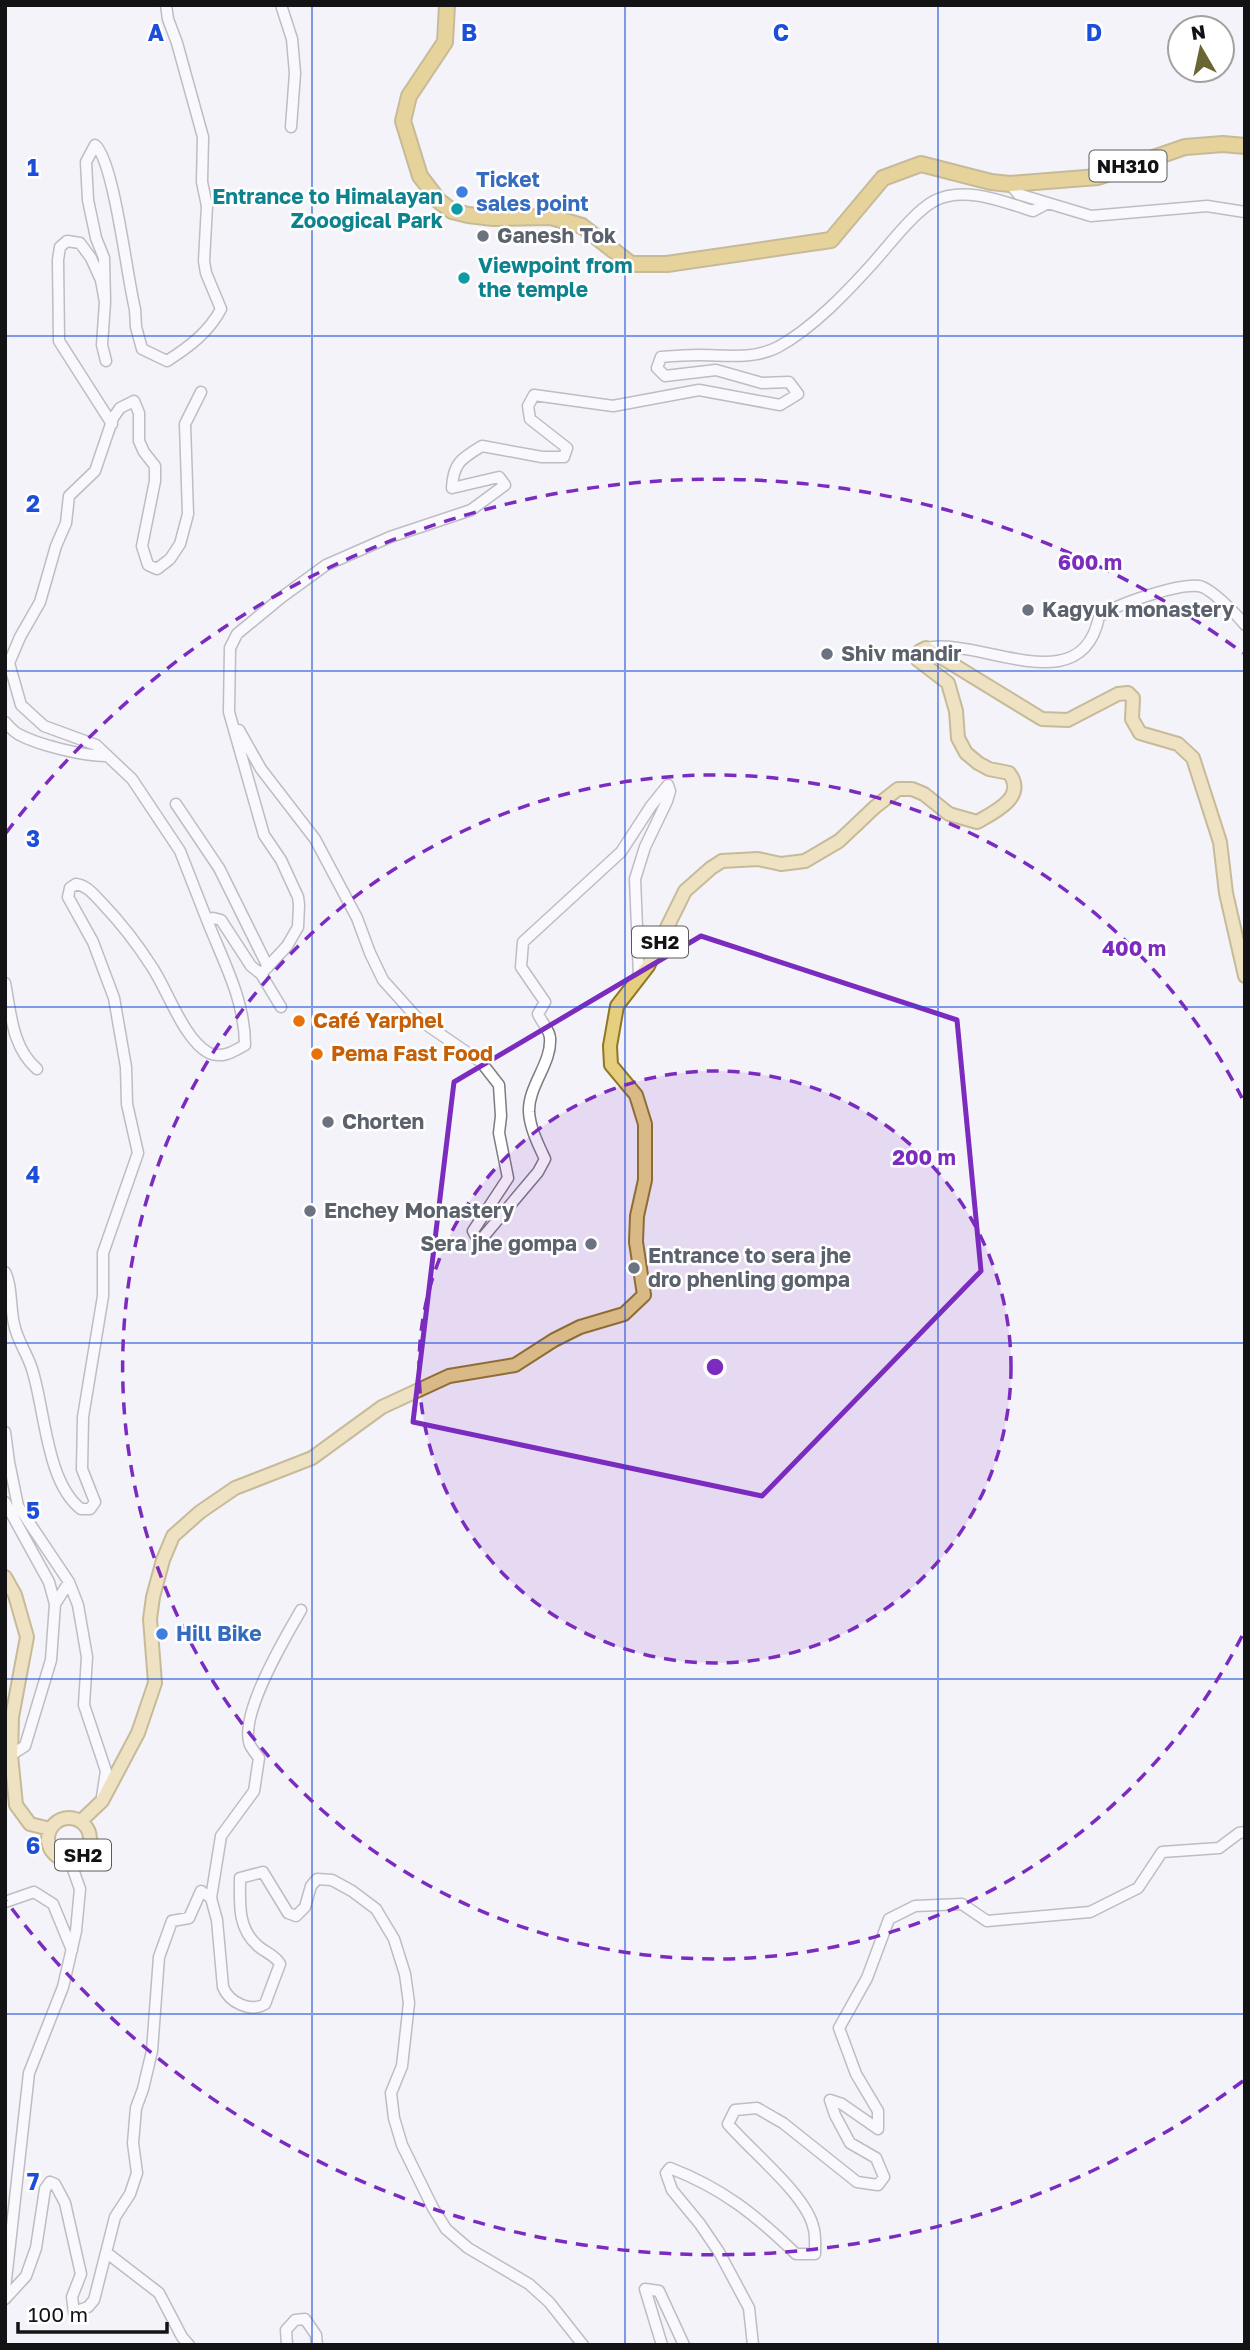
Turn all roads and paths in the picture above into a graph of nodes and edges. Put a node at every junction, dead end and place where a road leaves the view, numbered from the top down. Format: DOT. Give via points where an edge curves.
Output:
graph roads {
  1 [pos="166,5"];
  2 [pos="281,5"];
  3 [pos="447,5"];
  4 [pos="291,127"];
  5 [pos="1245,146"];
  6 [pos="1010,184"];
  7 [pos="1048,203"];
  8 [pos="1245,212"];
  9 [pos="105,302"];
  10 [pos="106,361"];
  11 [pos="201,392"];
  12 [pos="112,424"];
  13 [pos="1245,625"];
  14 [pos="926,648"];
  15 [pos="7,662"];
  16 [pos="229,712"];
  17 [pos="5,722"];
  18 [pos="106,756"];
  19 [pos="176,804"];
  20 [pos="207,920"];
  21 [pos="265,970"];
  22 [pos="639,976"];
  23 [pos="1245,976"];
  24 [pos="5,983"];
  25 [pos="281,1007"];
  26 [pos="37,1069"];
  27 [pos="5,1272"];
  28 [pos="5,1432"];
  29 [pos="5,1502"];
  30 [pos="5,1577"];
  31 [pos="69,1582"];
  32 [pos="55,1604"];
  33 [pos="301,1610"];
  34 [pos="11,1755"];
  35 [pos="102,1801"];
  36 [pos="81,1821"];
  37 [pos="50,1829"];
  38 [pos="1245,1832"];
  39 [pos="70,1861"];
  40 [pos="211,1899"];
  41 [pos="5,1902"];
  42 [pos="72,1951"];
  43 [pos="107,2253"];
  44 [pos="5,2289"];
  45 [pos="5,2299"];
  46 [pos="189,2345"];
  47 [pos="287,2345"];
  48 [pos="317,2345"];
  49 [pos="583,2345"];
  50 [pos="662,2345"];
  51 [pos="684,2345"];
  52 [pos="753,2345"];
  1 -- 9 [label="street" via="203,136 204,261 220,309 203,334 167,361 142,349 109,175 101,149 95,145 86,162 88,200 104,258"];
  2 -- 4 [label="street" via="292,39 295,73"];
  3 -- 6 [label="highway, NH310" via="444,42 408,96 403,121 420,176 452,211 493,218 551,217 582,226 631,264 667,264 831,240 883,178 921,164"];
  5 -- 6 [label="highway, NH310" via="1185,147 1098,177"];
  6 -- 7 [label="street" via="1018,194"];
  7 -- 8 [label="street" via="1091,216 1207,206"];
  7 -- 16 [label="street" via="1033,211 967,195 935,200 828,310 778,347 759,355 661,357 657,368 665,376 716,370 762,383 789,382 798,394 780,405 699,390 613,407 534,395 527,406 530,419 567,448 564,457 482,446 463,457 452,473 452,488 499,477 505,485 471,510 326,565 237,634 230,648"];
  9 -- 10 [label="street"];
  9 -- 12 [label="street" via="101,279 90,258 80,243 67,241 60,247 58,260 60,341"];
  11 -- 12 [label="street" via="185,424 188,514 180,544 157,569 148,565 142,546 155,466 139,441 134,401 120,408"];
  12 -- 15 [label="street" via="95,471 69,496 66,523 40,602"];
  13 -- 14 [label="street" via="1199,586 1148,595 1110,609 1100,617 1086,648 1070,658 1045,662 938,645"];
  14 -- 22 [label="main road, SH2" via="918,660 948,683 958,738 966,753 989,769 1009,773 1014,780 1015,790 1002,808 977,822 949,814 924,794 898,789 839,841 805,861 722,861 685,891 649,966"];
  14 -- 23 [label="main road" via="1042,719 1068,720 1128,693 1133,698 1132,719 1140,733 1178,744 1194,758 1220,842"];
  15 -- 18 [label="street" via="21,705 44,726 96,745"];
  16 -- 21 [label="street" via="264,835 298,897 298,927"];
  16 -- 22 [label="street" via="261,769 315,839 357,918 383,980 418,1019 481,1062 499,1085 499,1133 508,1178 473,1231 479,1242 545,1159 529,1110 550,1037 538,1014 545,1002 521,967 523,942 621,852 668,785 667,801 635,879"];
  17 -- 18 [label="street" via="17,734 52,746"];
  18 -- 20 [label="street" via="132,779 180,851"];
  19 -- 21 [label="street" via="219,868"];
  20 -- 21 [label="street" via="221,920 251,967"];
  20 -- 27 [label="street" via="243,1016 244,1045 229,1054 207,1052 189,1033 152,968 85,886 76,884 68,897 93,942 114,998 138,1153 103,1253 103,1296 83,1417 82,1469 95,1502 90,1509 71,1502 50,1456 32,1368 16,1335"];
  21 -- 25 [label="street"];
  22 -- 35 [label="main road, SH2" via="617,1006 610,1046 611,1065 636,1095 645,1124 645,1180 636,1216 644,1295 624,1314 580,1326 515,1365 449,1376 382,1407 312,1458 235,1488 173,1536 150,1619 155,1683 138,1733"];
  24 -- 26 [label="street" via="18,1043"];
  28 -- 31 [label="street" via="18,1506"];
  29 -- 32 [label="street" via="49,1582"];
  30 -- 34 [label="main road, SH2" via="27,1637 12,1717"];
  31 -- 32 [label="street"];
  31 -- 35 [label="street" via="87,1657 84,1705 106,1771"];
  32 -- 34 [label="street" via="51,1660 24,1746"];
  33 -- 40 [label="street" via="267,1671 248,1726 249,1744 259,1758 254,1791 221,1836"];
  34 -- 37 [label="main road, SH2" via="16,1805 30,1824"];
  35 -- 36 [label="main road, SH2"];
  36 -- 37 [label="main road, SH2" via="64,1818"];
  36 -- 39 [label="main road, SH2" via="90,1836 89,1844 86,1853"];
  37 -- 39 [label="main road, SH2" via="51,1850"];
  38 -- 52 [label="street" via="1219,1848 1162,1852 1138,1888 1090,1912 987,1921 962,1905 915,1906 889,1919 867,1978 839,2028 856,2074 878,2111 878,2129 831,2100 850,2143 876,2158 884,2177 878,2185 857,2182 757,2108 735,2110 728,2124 801,2200 813,2226 816,2254 796,2253 763,2221 704,2181 670,2168 666,2173 673,2190 719,2252 749,2308"];
  39 -- 42 [label="street" via="80,1889"];
  40 -- 43 [label="street" via="201,1891 189,1918 172,1921 159,1957 152,2051 136,2108 133,2143 137,2173 115,2217"];
  40 -- 49 [label="street" via="223,1987 227,1997 248,2007 265,2004 280,1964 246,1932 240,1915 240,1878 262,1872 288,1913 296,1916 306,1907 317,1878 332,1880 376,1909 394,1939 410,2003 402,2066 391,2093 402,2144 446,2229 468,2248 529,2284"];
  41 -- 42 [label="street" via="34,1892 53,1905"];
  42 -- 44 [label="street" via="29,2073"];
  43 -- 45 [label="street" via="94,2300 74,2312 72,2297 81,2274 65,2203 50,2182 26,2276"];
  43 -- 46 [label="street" via="159,2293"];
  47 -- 48 [label="street" via="286,2330 295,2320 305,2319"];
  50 -- 51 [label="street" via="645,2289 659,2291"];
}
